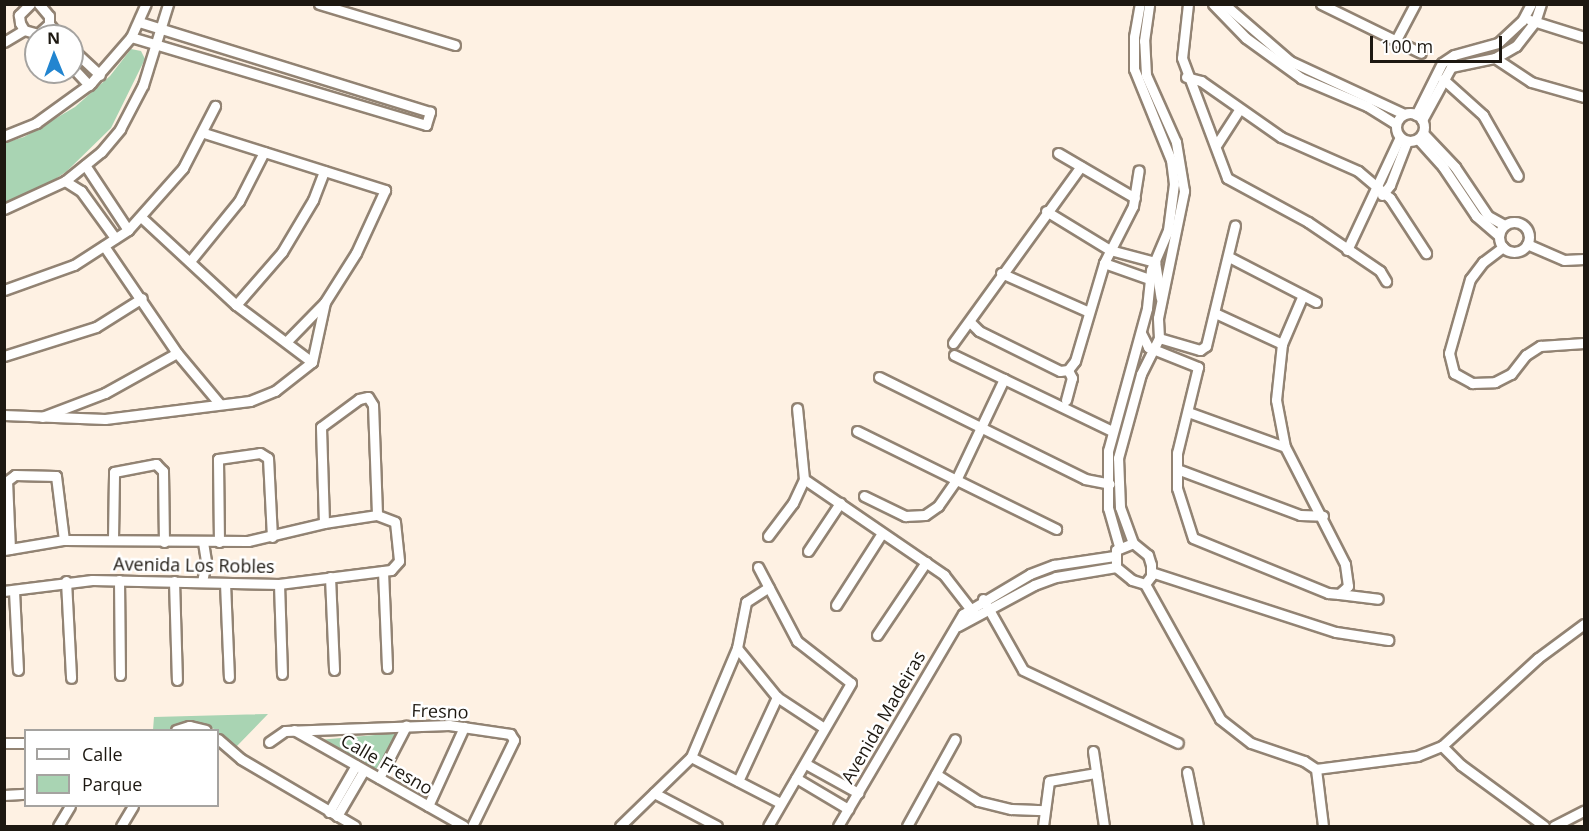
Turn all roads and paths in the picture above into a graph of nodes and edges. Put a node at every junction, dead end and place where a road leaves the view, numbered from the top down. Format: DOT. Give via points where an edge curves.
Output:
graph roads {
  1 [pos="30,4"];
  2 [pos="146,4"];
  3 [pos="168,4"];
  4 [pos="319,4"];
  5 [pos="1140,4"];
  6 [pos="1149,4"];
  7 [pos="1188,4"];
  8 [pos="1213,4"];
  9 [pos="1224,4"];
  10 [pos="1321,4"];
  11 [pos="1415,4"];
  12 [pos="1531,4"];
  13 [pos="1541,4"];
  14 [pos="45,6"];
  15 [pos="333,6"];
  16 [pos="1525,17"];
  17 [pos="140,22"];
  18 [pos="1535,22"];
  19 [pos="49,24"];
  20 [pos="162,28"];
  21 [pos="24,30"];
  22 [pos="182,34"];
  23 [pos="131,37"];
  24 [pos="1584,37"];
  25 [pos="1396,40"];
  26 [pos="4,42"];
  27 [pos="157,45"];
  28 [pos="455,45"];
  29 [pos="178,51"];
  30 [pos="1421,53"];
  31 [pos="1495,58"];
  32 [pos="84,65"];
  33 [pos="304,74"];
  34 [pos="99,75"];
  35 [pos="84,76"];
  36 [pos="1186,77"];
  37 [pos="1443,79"];
  38 [pos="89,85"];
  39 [pos="299,88"];
  40 [pos="1584,97"];
  41 [pos="215,106"];
  42 [pos="1239,110"];
  43 [pos="1404,114"];
  44 [pos="1419,117"];
  45 [pos="1396,124"];
  46 [pos="204,133"];
  47 [pos="4,136"];
  48 [pos="1421,136"];
  49 [pos="1403,139"];
  50 [pos="1217,144"];
  51 [pos="264,152"];
  52 [pos="1058,153"];
  53 [pos="85,165"];
  54 [pos="1081,166"];
  55 [pos="1139,170"];
  56 [pos="324,171"];
  57 [pos="1518,176"];
  58 [pos="65,182"];
  59 [pos="1376,186"];
  60 [pos="1385,193"];
  61 [pos="1135,198"];
  62 [pos="1372,200"];
  63 [pos="4,209"];
  64 [pos="1046,212"];
  65 [pos="141,217"];
  66 [pos="1235,225"];
  67 [pos="1504,225"];
  68 [pos="128,230"];
  69 [pos="1499,236"];
  70 [pos="115,238"];
  71 [pos="1527,244"];
  72 [pos="104,246"];
  73 [pos="1503,247"];
  74 [pos="1110,250"];
  75 [pos="1347,250"];
  76 [pos="1426,253"];
  77 [pos="1134,257"];
  78 [pos="1229,257"];
  79 [pos="1584,259"];
  80 [pos="191,260"];
  81 [pos="1155,262"];
  82 [pos="1104,263"];
  83 [pos="1130,270"];
  84 [pos="1001,273"];
  85 [pos="1149,279"];
  86 [pos="1386,281"];
  87 [pos="4,290"];
  88 [pos="1303,295"];
  89 [pos="142,298"];
  90 [pos="1161,299"];
  91 [pos="325,302"];
  92 [pos="1316,302"];
  93 [pos="236,304"];
  94 [pos="1089,312"];
  95 [pos="1215,313"];
  96 [pos="971,323"];
  97 [pos="1141,333"];
  98 [pos="1159,338"];
  99 [pos="286,342"];
  100 [pos="953,343"];
  101 [pos="1584,343"];
  102 [pos="1282,344"];
  103 [pos="1181,345"];
  104 [pos="1155,350"];
  105 [pos="177,353"];
  106 [pos="954,355"];
  107 [pos="4,356"];
  108 [pos="1178,358"];
  109 [pos="312,362"];
  110 [pos="1068,370"];
  111 [pos="879,377"];
  112 [pos="1004,379"];
  113 [pos="1066,400"];
  114 [pos="219,403"];
  115 [pos="796,408"];
  116 [pos="1188,412"];
  117 [pos="4,415"];
  118 [pos="37,418"];
  119 [pos="981,428"];
  120 [pos="857,431"];
  121 [pos="1112,431"];
  122 [pos="1285,447"];
  123 [pos="1177,469"];
  124 [pos="804,479"];
  125 [pos="956,480"];
  126 [pos="1106,484"];
  127 [pos="1117,484"];
  128 [pos="864,496"];
  129 [pos="840,503"];
  130 [pos="377,515"];
  131 [pos="1323,516"];
  132 [pos="324,523"];
  133 [pos="1056,529"];
  134 [pos="882,532"];
  135 [pos="768,536"];
  136 [pos="272,537"];
  137 [pos="113,539"];
  138 [pos="64,540"];
  139 [pos="164,542"];
  140 [pos="219,542"];
  141 [pos="203,543"];
  142 [pos="1132,543"];
  143 [pos="1119,546"];
  144 [pos="7,549"];
  145 [pos="808,551"];
  146 [pos="1114,555"];
  147 [pos="926,562"];
  148 [pos="1054,565"];
  149 [pos="758,567"];
  150 [pos="1116,567"];
  151 [pos="383,572"];
  152 [pos="1151,572"];
  153 [pos="1056,577"];
  154 [pos="330,578"];
  155 [pos="119,580"];
  156 [pos="66,581"];
  157 [pos="174,581"];
  158 [pos="202,582"];
  159 [pos="225,583"];
  160 [pos="279,584"];
  161 [pos="1145,584"];
  162 [pos="768,587"];
  163 [pos="9,591"];
  164 [pos="1340,594"];
  165 [pos="1378,599"];
  166 [pos="985,604"];
  167 [pos="836,605"];
  168 [pos="973,611"];
  169 [pos="1584,624"];
  170 [pos="877,635"];
  171 [pos="1388,640"];
  172 [pos="737,648"];
  173 [pos="387,668"];
  174 [pos="18,670"];
  175 [pos="334,670"];
  176 [pos="282,674"];
  177 [pos="120,675"];
  178 [pos="229,677"];
  179 [pos="71,678"];
  180 [pos="177,680"];
  181 [pos="777,697"];
  182 [pos="406,726"];
  183 [pos="464,727"];
  184 [pos="824,728"];
  185 [pos="179,729"];
  186 [pos="202,729"];
  187 [pos="294,730"];
  188 [pos="219,739"];
  189 [pos="955,739"];
  190 [pos="269,742"];
  191 [pos="4,743"];
  192 [pos="24,743"];
  193 [pos="1178,743"];
  194 [pos="1442,746"];
  195 [pos="1093,751"];
  196 [pos="692,757"];
  197 [pos="806,764"];
  198 [pos="360,767"];
  199 [pos="1316,769"];
  200 [pos="1187,772"];
  201 [pos="1096,773"];
  202 [pos="936,774"];
  203 [pos="380,778"];
  204 [pos="796,778"];
  205 [pos="738,781"];
  206 [pos="654,793"];
  207 [pos="858,793"];
  208 [pos="24,794"];
  209 [pos="4,795"];
  210 [pos="780,803"];
  211 [pos="428,806"];
  212 [pos="69,807"];
  213 [pos="132,807"];
  214 [pos="848,809"];
  215 [pos="1044,810"];
  216 [pos="1584,811"];
  217 [pos="333,814"];
  218 [pos="912,825"];
  219 [pos="58,826"];
  220 [pos="121,826"];
  221 [pos="355,826"];
  222 [pos="464,826"];
  223 [pos="472,826"];
  224 [pos="620,826"];
  225 [pos="717,826"];
  226 [pos="768,826"];
  227 [pos="838,826"];
  228 [pos="1044,826"];
  229 [pos="1104,826"];
  230 [pos="1198,826"];
  231 [pos="1323,826"];
  232 [pos="1544,826"];
  233 [pos="1554,826"];
  1 -- 21 [label="street" via="20,15"];
  2 -- 17 [label="street"];
  3 -- 20 [label="street"];
  4 -- 15 [label="street"];
  5 -- 81 [label="street" via="1134,69 1174,174 1168,230"];
  6 -- 90 [label="street" via="1144,41 1146,75 1176,142 1184,174 1174,255"];
  7 -- 36 [label="street" via="1181,46"];
  8 -- 45 [label="street" via="1274,60 1301,78 1367,106"];
  9 -- 43 [label="street" via="1290,61"];
  10 -- 25 [label="street"];
  11 -- 25 [label="street"];
  12 -- 16 [label="street"];
  13 -- 18 [label="street"];
  14 -- 19 [label="street"];
  15 -- 28 [label="street"];
  16 -- 18 [label="street"];
  16 -- 44 [label="street" via="1498,43 1454,55 1442,63"];
  17 -- 20 [label="street"];
  17 -- 23 [label="street"];
  18 -- 24 [label="street"];
  18 -- 31 [label="street" via="1516,46"];
  20 -- 22 [label="street"];
  20 -- 27 [label="street"];
  21 -- 26 [label="street"];
  22 -- 29 [label="street"];
  22 -- 33 [label="street"];
  23 -- 27 [label="street"];
  23 -- 34 [label="street"];
  25 -- 30 [label="street"];
  27 -- 29 [label="street"];
  27 -- 53 [label="street" via="143,85 120,129"];
  29 -- 39 [label="street"];
  31 -- 37 [label="street" via="1456,65"];
  31 -- 40 [label="street" via="1531,82"];
  32 -- 34 [label="street"];
  33 -- 39 [label="street"];
  33 -- 39 [label="street" via="430,112 426,125"];
  34 -- 38 [label="street"];
  35 -- 38 [label="street"];
  36 -- 42 [label="street" via="1201,81"];
  36 -- 50 [label="street"];
  37 -- 44 [label="street"];
  37 -- 57 [label="street" via="1483,116"];
  38 -- 47 [label="street" via="36,123"];
  41 -- 46 [label="street"];
  42 -- 50 [label="street"];
  42 -- 59 [label="street" via="1281,137 1358,171"];
  43 -- 44 [label="street"];
  43 -- 45 [label="street"];
  44 -- 48 [label="street"];
  45 -- 49 [label="street"];
  46 -- 51 [label="street"];
  46 -- 65 [label="street" via="183,168"];
  48 -- 49 [label="street"];
  48 -- 67 [label="street" via="1455,167 1488,216"];
  48 -- 69 [label="street" via="1476,216"];
  49 -- 59 [label="street"];
  49 -- 60 [label="street"];
  50 -- 75 [label="street" via="1227,178 1278,204"];
  51 -- 56 [label="street"];
  51 -- 80 [label="street" via="239,201"];
  52 -- 54 [label="street"];
  53 -- 58 [label="street"];
  53 -- 68 [label="street"];
  54 -- 61 [label="street"];
  54 -- 64 [label="street"];
  55 -- 61 [label="street"];
  56 -- 91 [label="street" via="385,190 356,253"];
  56 -- 93 [label="street" via="313,200 282,252"];
  58 -- 63 [label="street"];
  58 -- 70 [label="street" via="81,191"];
  59 -- 60 [label="street"];
  59 -- 62 [label="street"];
  60 -- 62 [label="street"];
  60 -- 76 [label="street"];
  61 -- 74 [label="street"];
  62 -- 75 [label="street"];
  64 -- 74 [label="street"];
  64 -- 84 [label="street"];
  65 -- 68 [label="street"];
  65 -- 80 [label="street"];
  66 -- 78 [label="street"];
  67 -- 69 [label="street"];
  67 -- 71 [label="street" via="1515,222 1526,227"];
  68 -- 70 [label="street"];
  69 -- 73 [label="street"];
  70 -- 72 [label="street"];
  71 -- 73 [label="street" via="1516,252"];
  71 -- 79 [label="street" via="1564,260"];
  72 -- 87 [label="street" via="46,278"];
  72 -- 89 [label="street"];
  73 -- 101 [label="street" via="1483,262 1470,279 1449,353 1454,373 1472,383 1495,382 1511,374 1526,355 1540,346"];
  74 -- 77 [label="street"];
  74 -- 82 [label="street"];
  75 -- 86 [label="street" via="1380,271"];
  77 -- 81 [label="street"];
  77 -- 83 [label="street"];
  78 -- 88 [label="street"];
  78 -- 95 [label="street"];
  80 -- 93 [label="street"];
  81 -- 85 [label="street"];
  81 -- 90 [label="street"];
  82 -- 83 [label="street"];
  82 -- 94 [label="street"];
  83 -- 85 [label="street"];
  84 -- 94 [label="street"];
  84 -- 96 [label="street" via="972,315"];
  85 -- 97 [label="street"];
  88 -- 92 [label="street"];
  88 -- 102 [label="street"];
  89 -- 105 [label="street"];
  89 -- 107 [label="street" via="96,327"];
  90 -- 98 [label="street"];
  91 -- 99 [label="street"];
  91 -- 109 [label="street"];
  93 -- 99 [label="street"];
  94 -- 110 [label="street" via="1075,361"];
  95 -- 102 [label="street"];
  95 -- 103 [label="street" via="1204,348"];
  96 -- 100 [label="street"];
  96 -- 110 [label="street" via="979,331 1060,370"];
  97 -- 104 [label="street" via="1145,343"];
  97 -- 121 [label="street"];
  98 -- 103 [label="street"];
  98 -- 104 [label="street"];
  99 -- 109 [label="street"];
  102 -- 122 [label="street" via="1276,400"];
  103 -- 108 [label="street"];
  104 -- 108 [label="street"];
  104 -- 127 [label="street" via="1141,374 1121,440"];
  105 -- 114 [label="street"];
  105 -- 118 [label="street" via="105,393"];
  106 -- 112 [label="street"];
  108 -- 116 [label="street" via="1198,367"];
  109 -- 114 [label="street" via="274,391 250,401"];
  110 -- 113 [label="street" via="1072,378"];
  111 -- 119 [label="street"];
  112 -- 119 [label="street"];
  112 -- 121 [label="street"];
  114 -- 118 [label="street" via="105,419"];
  115 -- 124 [label="street"];
  116 -- 122 [label="street"];
  116 -- 123 [label="street"];
  117 -- 118 [label="street"];
  119 -- 125 [label="street"];
  119 -- 126 [label="street" via="1085,479"];
  120 -- 125 [label="street"];
  121 -- 126 [label="street"];
  122 -- 131 [label="street"];
  123 -- 131 [label="street" via="1300,515"];
  123 -- 164 [label="street" via="1182,516 1192,538 1328,593"];
  124 -- 129 [label="street"];
  124 -- 135 [label="street" via="793,503"];
  125 -- 128 [label="street" via="938,506 916,517 905,516"];
  125 -- 133 [label="street"];
  126 -- 127 [label="street"];
  126 -- 143 [label="street"];
  127 -- 142 [label="street" via="1124,525"];
  129 -- 134 [label="street"];
  129 -- 145 [label="street"];
  130 -- 132 [label="street, Avenida Los Robles"];
  130 -- 132 [label="street" via="373,405 368,397 359,399 321,427"];
  130 -- 151 [label="street" via="387,517 398,528 399,561"];
  131 -- 164 [label="street" via="1348,576 1348,586"];
  132 -- 136 [label="street, Avenida Los Robles"];
  134 -- 147 [label="street"];
  134 -- 167 [label="street"];
  136 -- 140 [label="street, Avenida Los Robles"];
  136 -- 140 [label="street" via="268,458 260,453 233,455 218,459 216,464"];
  137 -- 138 [label="street, Avenida Los Robles"];
  137 -- 139 [label="street, Avenida Los Robles"];
  137 -- 139 [label="street" via="114,472 156,464 163,471"];
  138 -- 144 [label="street, Avenida Los Robles"];
  138 -- 144 [label="street" via="56,476 15,475 7,481"];
  139 -- 141 [label="street, Avenida Los Robles"];
  140 -- 141 [label="street, Avenida Los Robles"];
  141 -- 158 [label="street" via="206,561"];
  142 -- 143 [label="street"];
  142 -- 152 [label="street" via="1148,555"];
  143 -- 146 [label="street"];
  146 -- 148 [label="street, Avenida Madeiras"];
  146 -- 150 [label="street"];
  147 -- 168 [label="street" via="944,575"];
  147 -- 170 [label="street"];
  148 -- 153 [label="street"];
  148 -- 166 [label="street, Avenida Madeiras"];
  149 -- 162 [label="street"];
  150 -- 153 [label="street, Avenida Madeiras"];
  150 -- 161 [label="street" via="1132,580"];
  151 -- 154 [label="street, Avenida Los Robles"];
  151 -- 173 [label="street"];
  152 -- 161 [label="street"];
  152 -- 171 [label="street" via="1336,632"];
  153 -- 166 [label="street, Avenida Madeiras"];
  154 -- 160 [label="street, Avenida Los Robles"];
  154 -- 175 [label="street"];
  155 -- 156 [label="street, Avenida Los Robles"];
  155 -- 157 [label="street, Avenida Los Robles"];
  155 -- 177 [label="street"];
  156 -- 163 [label="street, Avenida Los Robles"];
  156 -- 179 [label="street"];
  157 -- 158 [label="street, Avenida Los Robles"];
  157 -- 180 [label="street"];
  158 -- 159 [label="street, Avenida Los Robles"];
  159 -- 160 [label="street, Avenida Los Robles"];
  159 -- 178 [label="street"];
  160 -- 176 [label="street"];
  161 -- 199 [label="street" via="1220,719 1251,743"];
  162 -- 172 [label="street" via="746,602"];
  162 -- 184 [label="street" via="797,641 849,679 850,686"];
  163 -- 174 [label="street"];
  164 -- 165 [label="street"];
  166 -- 168 [label="street, Avenida Madeiras"];
  166 -- 193 [label="street" via="1023,670"];
  168 -- 207 [label="street, Avenida Madeiras" via="958,626"];
  169 -- 194 [label="street" via="1538,658"];
  172 -- 181 [label="street"];
  172 -- 196 [label="street"];
  181 -- 184 [label="street"];
  181 -- 205 [label="street"];
  182 -- 183 [label="street, Fresno"];
  182 -- 187 [label="street, Fresno"];
  182 -- 203 [label="street"];
  183 -- 211 [label="street"];
  183 -- 223 [label="street, Fresno" via="510,734 514,740"];
  184 -- 197 [label="street"];
  185 -- 186 [label="street"];
  187 -- 190 [label="street, Fresno" via="278,733"];
  187 -- 198 [label="street, Calle Fresno"];
  188 -- 217 [label="street" via="242,759"];
  189 -- 202 [label="street"];
  191 -- 192 [label="street"];
  194 -- 199 [label="street" via="1417,756"];
  194 -- 232 [label="street" via="1461,765"];
  195 -- 201 [label="street"];
  196 -- 205 [label="street"];
  196 -- 206 [label="street"];
  197 -- 204 [label="street"];
  197 -- 207 [label="street"];
  198 -- 203 [label="street, Calle Fresno"];
  198 -- 217 [label="street"];
  199 -- 231 [label="street"];
  200 -- 230 [label="street"];
  201 -- 215 [label="street" via="1049,781"];
  201 -- 229 [label="street"];
  202 -- 215 [label="street" via="978,801 1011,809"];
  202 -- 218 [label="street"];
  203 -- 211 [label="street, Calle Fresno"];
  204 -- 210 [label="street"];
  204 -- 214 [label="street"];
  205 -- 210 [label="street"];
  206 -- 224 [label="street"];
  206 -- 225 [label="street" via="673,807"];
  207 -- 214 [label="street, Avenida Madeiras"];
  208 -- 209 [label="street"];
  210 -- 226 [label="street"];
  211 -- 222 [label="street, Calle Fresno"];
  212 -- 219 [label="street"];
  213 -- 220 [label="street"];
  214 -- 227 [label="street, Avenida Madeiras"];
  215 -- 228 [label="street"];
  216 -- 233 [label="street"];
  217 -- 221 [label="street"];
}
